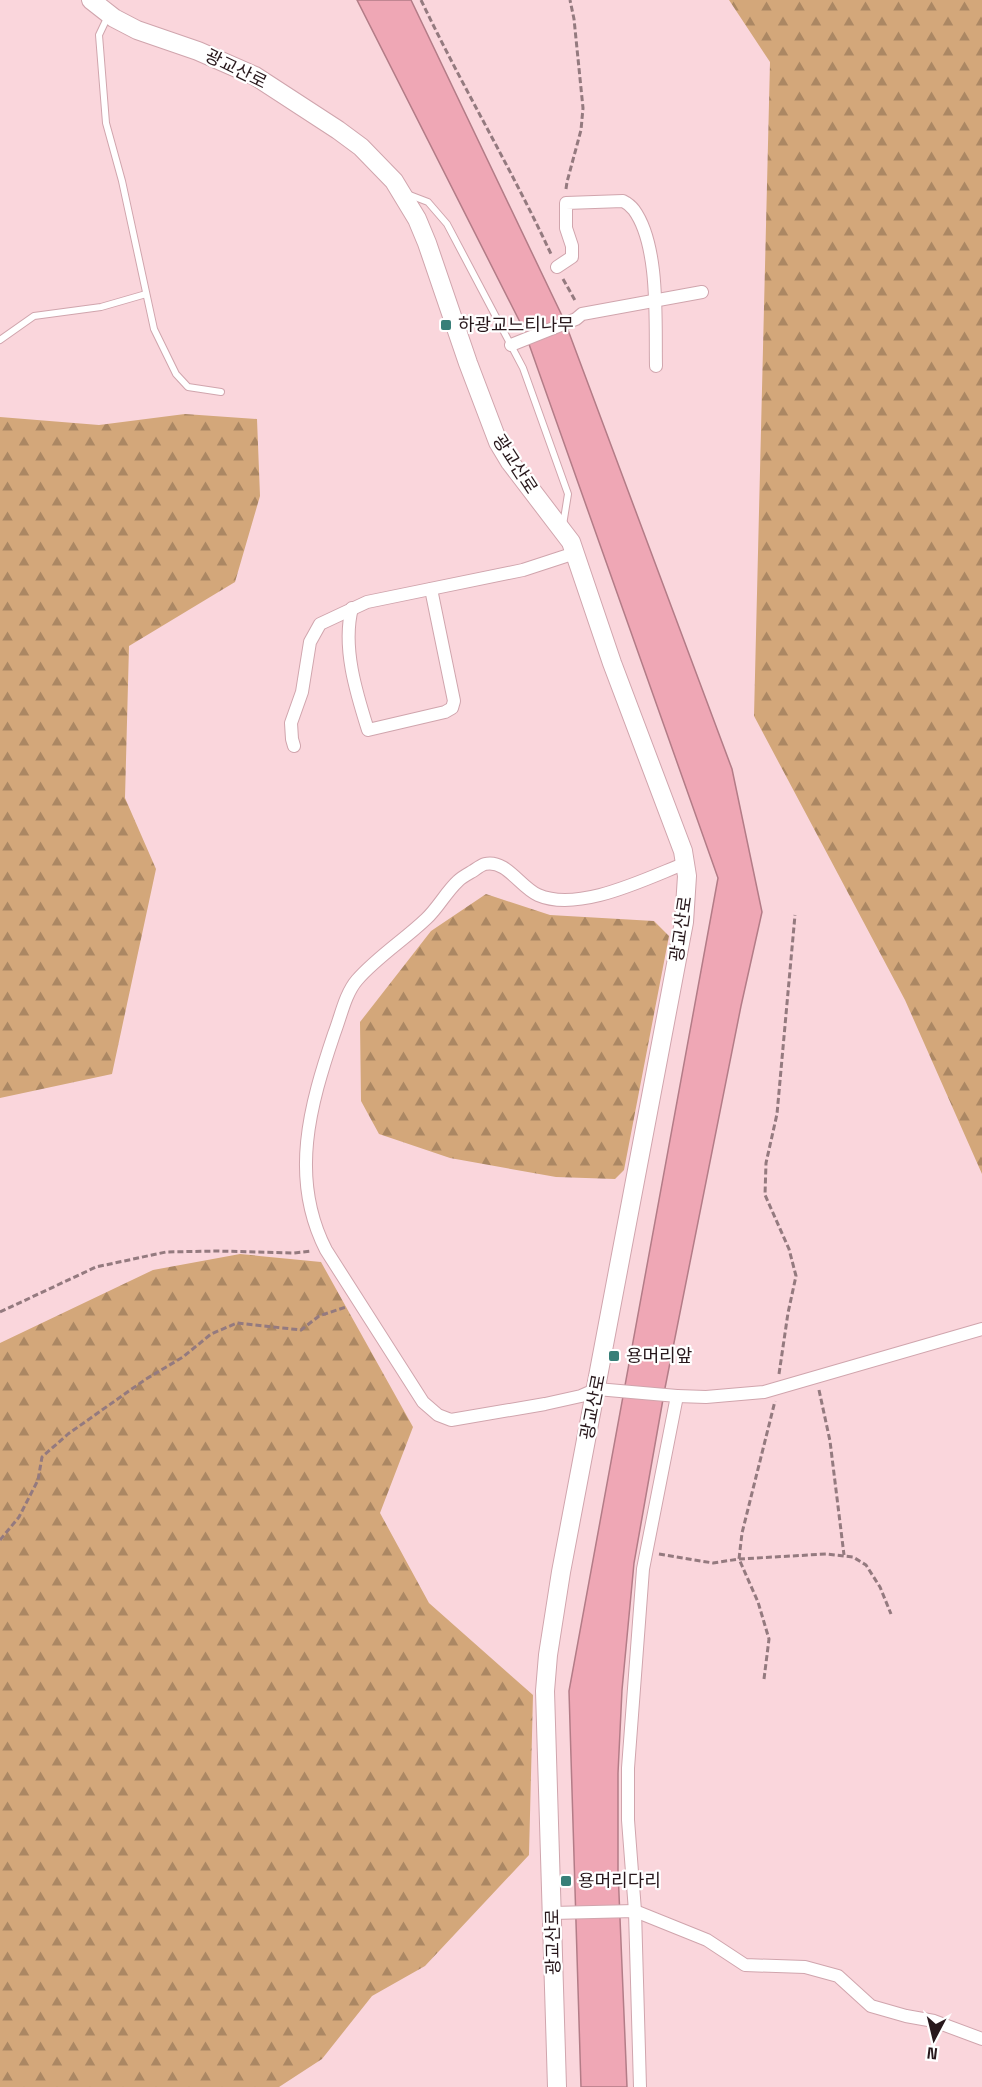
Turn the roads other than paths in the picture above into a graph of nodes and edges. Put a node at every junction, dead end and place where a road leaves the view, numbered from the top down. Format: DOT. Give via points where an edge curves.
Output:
graph roads {
  1 [pos="91,0"];
  2 [pos="109,15"];
  3 [pos="402,192"];
  4 [pos="557,267"];
  5 [pos="702,292"];
  6 [pos="146,294"];
  7 [pos="655,301"];
  8 [pos="0,340"];
  9 [pos="511,345"];
  10 [pos="656,366"];
  11 [pos="221,392"];
  12 [pos="562,531"];
  13 [pos="574,553"];
  14 [pos="431,589"];
  15 [pos="352,608"];
  16 [pos="294,746"];
  17 [pos="686,863"];
  18 [pos="982,1329"];
  19 [pos="605,1390"];
  20 [pos="673,1396"];
  21 [pos="633,1911"];
  22 [pos="559,1913"];
  23 [pos="982,2039"];
  24 [pos="557,2087"];
  25 [pos="640,2087"];
  1 -- 2 [label="street, 광교산로"];
  2 -- 3 [label="street, 광교산로" via="137,30 255,76 361,147"];
  2 -- 6 [label="lane" via="99,35 106,123"];
  3 -- 9 [label="lane" via="428,202 447,224"];
  3 -- 12 [label="street, 광교산로" via="427,243 498,442"];
  4 -- 7 [label="street" via="572,257 566,203 623,201 634,210 645,233 655,278"];
  5 -- 7 [label="street"];
  6 -- 8 [label="lane" via="101,307 34,316"];
  6 -- 11 [label="lane" via="154,329 176,374 188,387"];
  7 -- 9 [label="street" via="579,317"];
  7 -- 10 [label="street"];
  9 -- 12 [label="lane" via="568,494"];
  12 -- 13 [label="street, 광교산로"];
  13 -- 14 [label="street" via="523,570"];
  13 -- 17 [label="street, 광교산로"];
  14 -- 15 [label="street"];
  14 -- 15 [label="street" via="454,701 445,712 368,729 355,690 350,649"];
  15 -- 16 [label="street" via="320,624 310,642 302,692 291,723"];
  17 -- 19 [label="street, 광교산로" via="684,922"];
  17 -- 19 [label="street" via="585,899 537,895 501,865 484,864 458,880 428,918 357,980 347,997 324,1064 307,1138 304,1166 316,1232 423,1402 438,1415 451,1420"];
  18 -- 20 [label="street" via="764,1392"];
  19 -- 20 [label="street"];
  19 -- 22 [label="street, 광교산로" via="561,1572 548,1654 545,1727"];
  20 -- 21 [label="street" via="657,1504 645,1552 633,1688 628,1768"];
  21 -- 22 [label="street"];
  21 -- 23 [label="street" via="707,1940 746,1965 805,1967 838,1976 871,2006 934,2021"];
  21 -- 25 [label="street"];
  22 -- 24 [label="street, 광교산로"];
}
